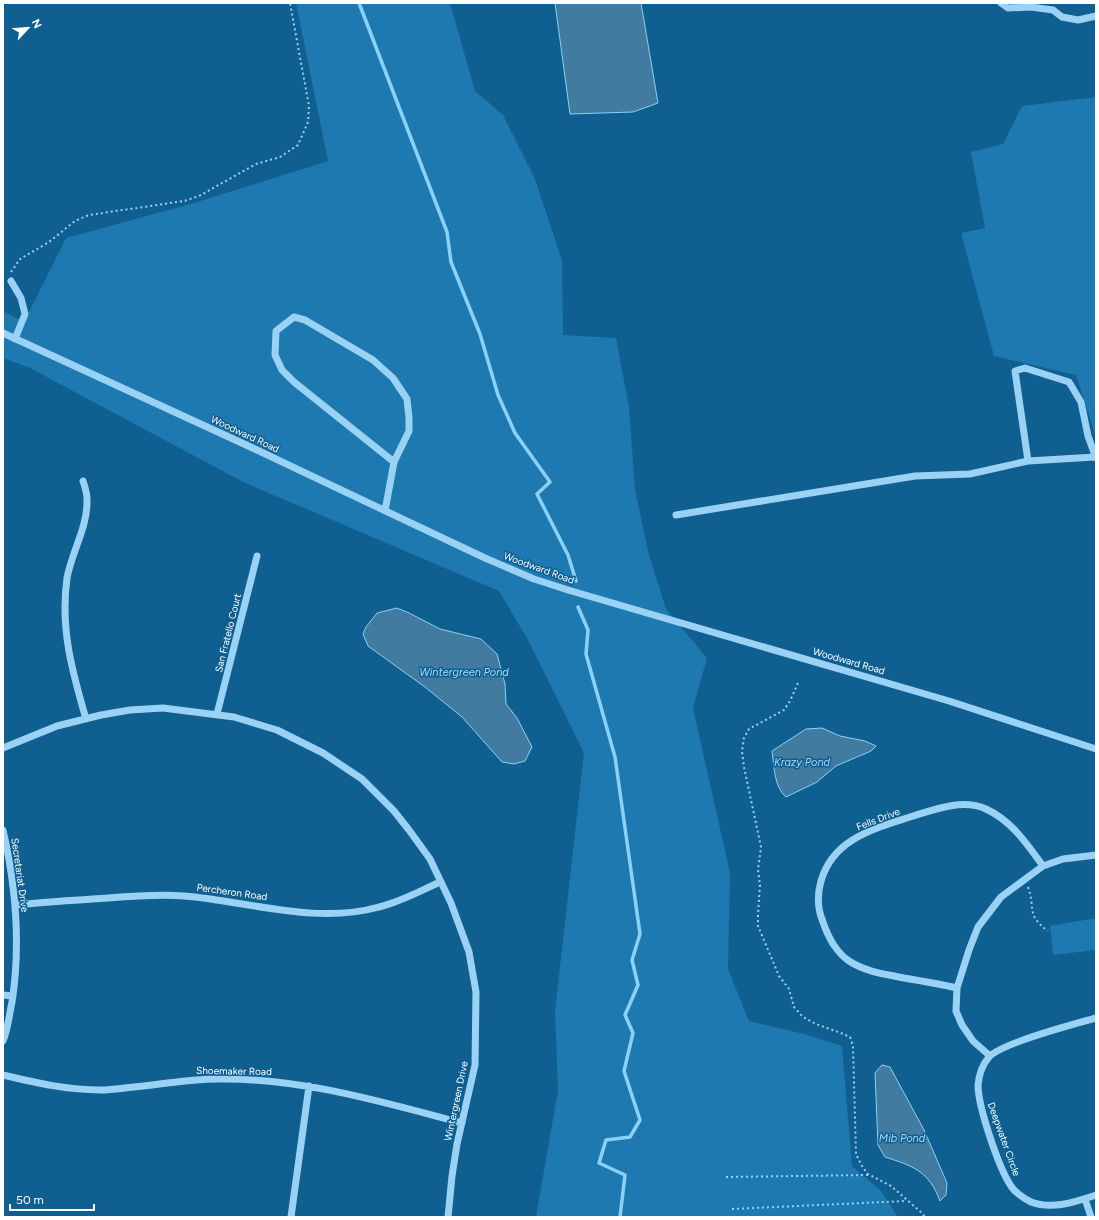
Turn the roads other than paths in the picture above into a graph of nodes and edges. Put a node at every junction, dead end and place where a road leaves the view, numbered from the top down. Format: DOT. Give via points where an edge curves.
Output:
graph roads {
  1 [pos="1001,3"];
  2 [pos="1053,6"];
  3 [pos="1096,16"];
  4 [pos="11,281"];
  5 [pos="3,334"];
  6 [pos="15,339"];
  7 [pos="1096,457"];
  8 [pos="1028,460"];
  9 [pos="394,462"];
  10 [pos="83,481"];
  11 [pos="385,511"];
  12 [pos="676,515"];
  13 [pos="257,556"];
  14 [pos="217,714"];
  15 [pos="86,719"];
  16 [pos="3,748"];
  17 [pos="1096,749"];
  18 [pos="3,830"];
  19 [pos="1096,855"];
  20 [pos="1043,866"];
  21 [pos="440,882"];
  22 [pos="15,904"];
  23 [pos="957,988"];
  24 [pos="3,995"];
  25 [pos="13,996"];
  26 [pos="1096,1018"];
  27 [pos="3,1041"];
  28 [pos="990,1056"];
  29 [pos="3,1075"];
  30 [pos="309,1086"];
  31 [pos="462,1123"];
  32 [pos="1096,1195"];
  33 [pos="1085,1199"];
  34 [pos="291,1217"];
  35 [pos="448,1217"];
  36 [pos="1091,1217"];
  1 -- 2 [label="street" via="1008,8"];
  2 -- 3 [label="street" via="1062,17 1078,20"];
  4 -- 6 [label="street" via="21,298 25,314"];
  5 -- 6 [label="street, Woodward Road"];
  6 -- 11 [label="street, Woodward Road"];
  7 -- 8 [label="street"];
  7 -- 8 [label="street" via="1088,436 1081,402 1069,382 1025,368 1015,371"];
  8 -- 12 [label="street" via="970,474 916,476"];
  9 -- 9 [label="street" via="282,370 275,355 276,331 294,317 305,320 373,360 393,378 407,398 409,418 408,431"];
  9 -- 11 [label="street"];
  10 -- 15 [label="street" via="88,498 86,522 73,555 64,607 66,638 74,679"];
  11 -- 17 [label="street, Woodward Road" via="534,579 949,701"];
  13 -- 14 [label="street, San Fratello Court"];
  14 -- 15 [label="street, Wintergreen Drive" via="163,708 130,710"];
  14 -- 21 [label="street, Wintergreen Drive" via="234,716 277,730 323,753 362,779 409,830 430,860"];
  15 -- 16 [label="street, Wintergreen Drive" via="57,726"];
  18 -- 22 [label="street, Secretariat Drive"];
  19 -- 20 [label="street"];
  20 -- 23 [label="street" via="1001,897 978,927"];
  20 -- 23 [label="street, Fells Drive" via="1012,826 985,809 970,805 937,808 871,830 854,838 831,860 823,873 818,901 825,929 840,953 849,961 873,972"];
  21 -- 22 [label="street, Percheron Road" via="379,908 332,914 184,896"];
  21 -- 31 [label="street, Wintergreen Drive" via="451,903 469,952 476,992 475,1066"];
  22 -- 25 [label="street, Secretariat Drive" via="18,940"];
  23 -- 28 [label="street" via="956,1011 962,1025 972,1041"];
  24 -- 25 [label="street"];
  25 -- 27 [label="street, Secretariat Drive"];
  26 -- 28 [label="street" via="1016,1043"];
  28 -- 33 [label="street, Deepwater Circle" via="980,1073 979,1099 1003,1170 1013,1190 1021,1197 1041,1205 1053,1206"];
  29 -- 30 [label="street, Shoemaker Road" via="52,1087 103,1090 219,1079"];
  30 -- 31 [label="street, Shoemaker Road" via="355,1095"];
  30 -- 34 [label="street"];
  31 -- 35 [label="street, Wintergreen Drive" via="452,1176"];
  32 -- 33 [label="street, Deepwater Circle"];
  33 -- 36 [label="street"];
}
